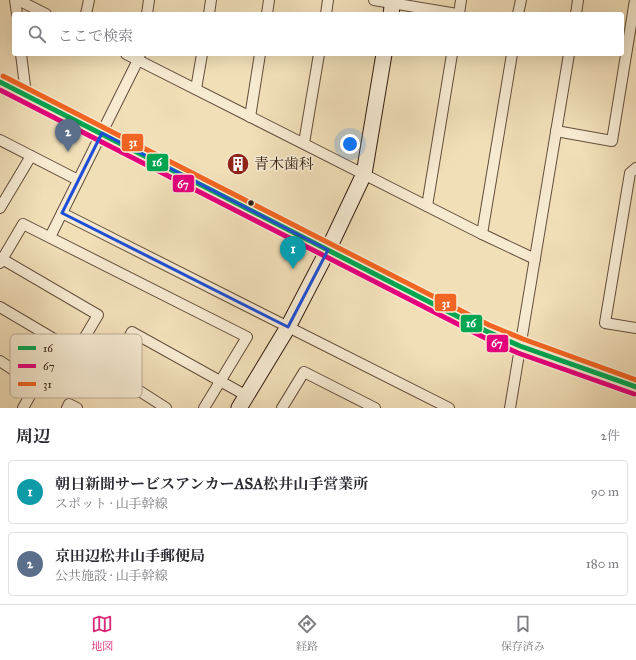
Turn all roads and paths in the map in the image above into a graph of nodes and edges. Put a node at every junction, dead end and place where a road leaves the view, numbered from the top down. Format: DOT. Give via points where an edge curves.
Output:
graph roads {
  1 [pos="15,0"];
  2 [pos="18,0"];
  3 [pos="89,0"];
  4 [pos="149,0"];
  5 [pos="211,0"];
  6 [pos="270,0"];
  7 [pos="328,0"];
  8 [pos="374,0"];
  9 [pos="461,0"];
  10 [pos="520,0"];
  11 [pos="578,0"];
  12 [pos="635,0"];
  13 [pos="392,6"];
  14 [pos="16,12"];
  15 [pos="42,12"];
  16 [pos="86,12"];
  17 [pos="147,12"];
  18 [pos="209,12"];
  19 [pos="267,12"];
  20 [pos="326,12"];
  21 [pos="442,12"];
  22 [pos="458,12"];
  23 [pos="518,12"];
  24 [pos="576,12"];
  25 [pos="625,42"];
  26 [pos="21,56"];
  27 [pos="202,56"];
  28 [pos="260,56"];
  29 [pos="319,56"];
  30 [pos="384,56"];
  31 [pos="452,56"];
  32 [pos="512,56"];
  33 [pos="569,56"];
  34 [pos="623,56"];
  35 [pos="139,57"];
  36 [pos="0,82"];
  37 [pos="196,89"];
  38 [pos="26,94"];
  39 [pos="250,117"];
  40 [pos="556,131"];
  41 [pos="102,133"];
  42 [pos="0,140"];
  43 [pos="304,143"];
  44 [pos="31,156"];
  45 [pos="636,168"];
  46 [pos="364,174"];
  47 [pos="78,180"];
  48 [pos="427,206"];
  49 [pos="0,208"];
  50 [pos="62,213"];
  51 [pos="482,234"];
  52 [pos="50,237"];
  53 [pos="328,250"];
  54 [pos="535,259"];
  55 [pos="1,261"];
  56 [pos="0,307"];
  57 [pos="288,327"];
  58 [pos="636,328"];
  59 [pos="46,334"];
  60 [pos="87,334"];
  61 [pos="142,337"];
  62 [pos="520,346"];
  63 [pos="0,361"];
  64 [pos="10,368"];
  65 [pos="221,380"];
  66 [pos="636,387"];
  67 [pos="142,393"];
  68 [pos="29,398"];
  69 [pos="243,402"];
  70 [pos="23,408"];
  71 [pos="66,408"];
  72 [pos="77,408"];
  73 [pos="166,408"];
  74 [pos="204,408"];
  75 [pos="282,408"];
  76 [pos="375,408"];
  77 [pos="449,408"];
  78 [pos="510,408"];
  1 -- 14 [label="street"];
  2 -- 15 [label="street"];
  3 -- 16 [label="street"];
  4 -- 17 [label="street"];
  5 -- 18 [label="street"];
  6 -- 19 [label="street"];
  7 -- 20 [label="street"];
  8 -- 13 [label="street"];
  9 -- 22 [label="street"];
  10 -- 23 [label="street"];
  11 -- 24 [label="street"];
  12 -- 25 [label="street"];
  13 -- 21 [label="street"];
  26 -- 38 [label="street"];
  27 -- 37 [label="street"];
  28 -- 39 [label="street"];
  29 -- 43 [label="street"];
  30 -- 46 [label="street"];
  31 -- 48 [label="street"];
  32 -- 51 [label="street"];
  33 -- 40 [label="street"];
  34 -- 40 [label="street" via="612,142"];
  35 -- 37 [label="street"];
  35 -- 41 [label="street"];
  36 -- 38 [label="street"];
  37 -- 39 [label="street"];
  38 -- 41 [label="street"];
  39 -- 43 [label="street"];
  40 -- 54 [label="street"];
  41 -- 47 [label="street"];
  41 -- 53 [label="street"];
  42 -- 44 [label="street"];
  43 -- 46 [label="street"];
  44 -- 47 [label="street"];
  44 -- 49 [label="street"];
  45 -- 58 [label="street" via="630,173 605,323"];
  46 -- 48 [label="street"];
  46 -- 53 [label="street"];
  47 -- 50 [label="street"];
  48 -- 51 [label="street"];
  50 -- 52 [label="street"];
  50 -- 57 [label="street"];
  51 -- 54 [label="street"];
  52 -- 55 [label="street" via="23,224"];
  52 -- 65 [label="street" via="247,337"];
  53 -- 57 [label="street"];
  53 -- 62 [label="street" via="455,316"];
  54 -- 62 [label="street"];
  55 -- 60 [label="street" via="98,315"];
  56 -- 59 [label="street"];
  57 -- 69 [label="street"];
  57 -- 77 [label="street"];
  61 -- 65 [label="street"];
  62 -- 66 [label="street"];
  62 -- 78 [label="street"];
  63 -- 64 [label="street"];
  65 -- 69 [label="street"];
  65 -- 74 [label="street"];
  67 -- 73 [label="street"];
  68 -- 70 [label="street"];
  71 -- 72 [label="street" via="69,404"];
  75 -- 76 [label="street" via="304,372"];
}
